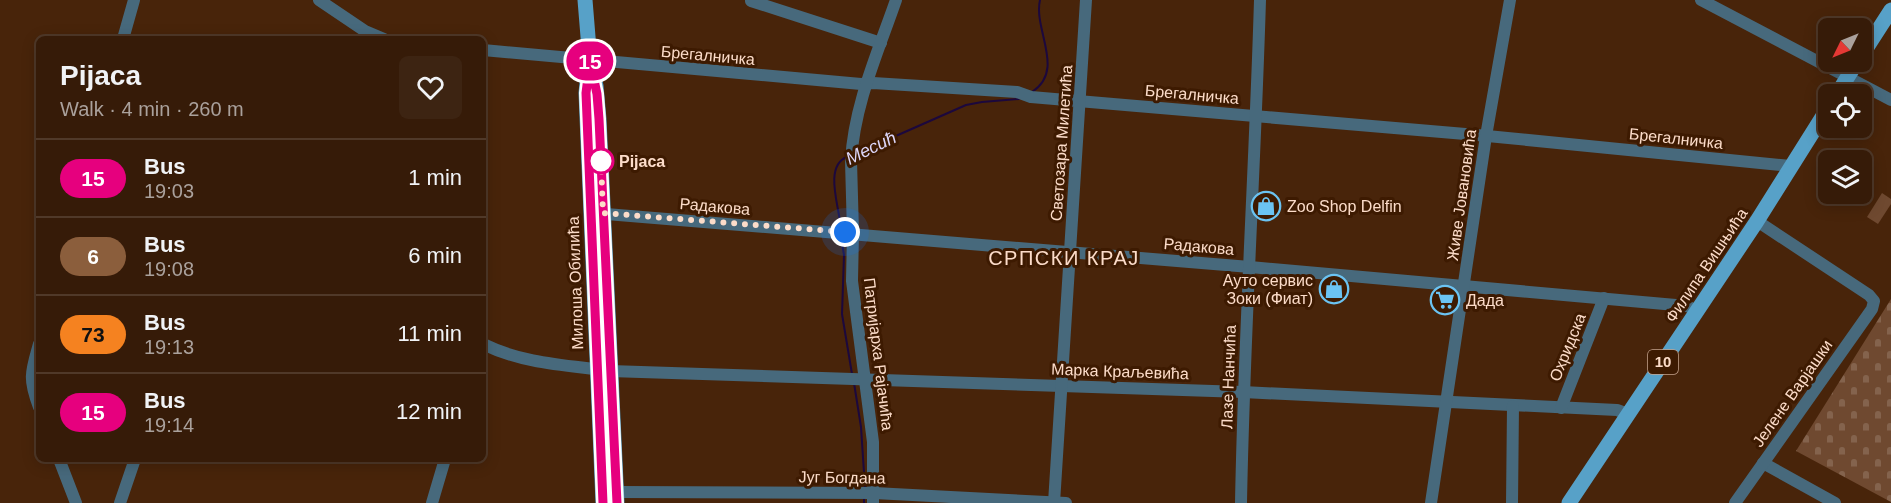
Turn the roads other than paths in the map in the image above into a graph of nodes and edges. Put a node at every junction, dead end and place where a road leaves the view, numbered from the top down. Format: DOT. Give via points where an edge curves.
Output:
graph roads {
  1 [pos="134,0"];
  2 [pos="319,0"];
  3 [pos="585,0"];
  4 [pos="896,0"];
  5 [pos="1086,0"];
  6 [pos="1260,0"];
  7 [pos="1510,0"];
  8 [pos="1701,0"];
  9 [pos="751,1"];
  10 [pos="1891,10"];
  11 [pos="124,36"];
  12 [pos="377,36"];
  13 [pos="1872,39"];
  14 [pos="881,43"];
  15 [pos="486,50"];
  16 [pos="590,61"];
  17 [pos="1850,72"];
  18 [pos="1847,77"];
  19 [pos="866,84"];
  20 [pos="1843,84"];
  21 [pos="1891,100"];
  22 [pos="1081,101"];
  23 [pos="1256,116"];
  24 [pos="1818,124"];
  25 [pos="1485,136"];
  26 [pos="1791,166"];
  27 [pos="597,213"];
  28 [pos="1757,221"];
  29 [pos="844,232"];
  30 [pos="1071,252"];
  31 [pos="1250,267"];
  32 [pos="1464,287"];
  33 [pos="1604,298"];
  34 [pos="1697,310"];
  35 [pos="486,345"];
  36 [pos="36,354"];
  37 [pos="603,370"];
  38 [pos="856,378"];
  39 [pos="1062,386"];
  40 [pos="1243,392"];
  41 [pos="36,397"];
  42 [pos="1448,401"];
  43 [pos="1514,406"];
  44 [pos="1561,408"];
  45 [pos="1628,414"];
  46 [pos="60,462"];
  47 [pos="134,462"];
  48 [pos="444,462"];
  49 [pos="1763,463"];
  50 [pos="868,495"];
  51 [pos="617,497"];
  52 [pos="76,503"];
  53 [pos="120,503"];
  54 [pos="432,503"];
  55 [pos="603,503"];
  56 [pos="1058,503"];
  57 [pos="1241,503"];
  58 [pos="1431,503"];
  59 [pos="1512,503"];
  60 [pos="1569,503"];
  61 [pos="1735,503"];
  62 [pos="1835,503"];
  1 -- 11 [label="street"];
  2 -- 12 [label="street"];
  3 -- 16 [label="main road, Милоша Обилића"];
  4 -- 14 [label="street, Патријарха Рајачића"];
  5 -- 22 [label="street, Светозара Милетића"];
  6 -- 23 [label="street, Лазе Нанчића"];
  7 -- 25 [label="street, Живе Јовановића"];
  8 -- 18 [label="street"];
  9 -- 14 [label="street"];
  10 -- 13 [label="main road"];
  14 -- 19 [label="street, Патријарха Рајачића"];
  15 -- 16 [label="street, Брегалничка"];
  16 -- 19 [label="street, Брегалничка"];
  16 -- 27 [label="main road, Милоша Обилића" via="586,93"];
  17 -- 18 [label="main road"];
  18 -- 20 [label="main road"];
  18 -- 21 [label="street"];
  19 -- 22 [label="street, Брегалничка" via="1017,92 1031,97"];
  19 -- 29 [label="street, Патријарха Рајачића" via="852,155"];
  22 -- 23 [label="street, Брегалничка"];
  22 -- 30 [label="street, Светозара Милетића"];
  23 -- 25 [label="street, Брегалничка"];
  23 -- 31 [label="street, Лазе Нанчића"];
  24 -- 26 [label="main road, 10"];
  25 -- 26 [label="street, Брегалничка"];
  25 -- 32 [label="street, Живе Јовановића"];
  26 -- 28 [label="main road, Филипа Вишњића / 10"];
  27 -- 29 [label="street, Радакова"];
  27 -- 37 [label="main road, Милоша Обилића"];
  28 -- 34 [label="main road, Филипа Вишњића / 10"];
  28 -- 49 [label="street, Јелене Варјашки" via="1874,301"];
  29 -- 30 [label="street, Радакова"];
  29 -- 38 [label="street, Патријарха Рајачића" via="853,293"];
  30 -- 31 [label="street, Радакова"];
  30 -- 39 [label="street, Светозара Милетића"];
  31 -- 32 [label="street, Радакова"];
  31 -- 40 [label="street, Лазе Нанчића"];
  32 -- 33 [label="street, Радакова"];
  32 -- 42 [label="street, Живе Јовановића"];
  33 -- 34 [label="street, Радакова"];
  33 -- 44 [label="street, Охридска"];
  34 -- 45 [label="main road, Филипа Вишњића / 10"];
  35 -- 37 [label="street, Марка Краљевића" via="530,361"];
  36 -- 41 [label="street" via="31,386"];
  37 -- 38 [label="street, Марка Краљевића"];
  37 -- 51 [label="main road, Милоша Обилића"];
  37 -- 55 [label="main road, Милоша Обилића"];
  38 -- 39 [label="street, Марка Краљевића"];
  38 -- 50 [label="street, Патријарха Рајачића" via="873,442"];
  39 -- 40 [label="street, Марка Краљевића"];
  39 -- 56 [label="street, Светозара Милетића"];
  40 -- 42 [label="street, Марка Краљевића"];
  40 -- 57 [label="street, Лазе Нанчића"];
  42 -- 43 [label="street, Марка Краљевића"];
  42 -- 58 [label="street, Живе Јовановића"];
  43 -- 44 [label="street, Марка Краљевића"];
  43 -- 59 [label="street"];
  44 -- 45 [label="street, Марка Краљевића" via="1617,410"];
  45 -- 60 [label="main road, Филипа Вишњића / 10"];
  46 -- 52 [label="street"];
  47 -- 53 [label="street"];
  48 -- 54 [label="street"];
  49 -- 61 [label="street, Јелене Варјашки"];
  49 -- 62 [label="street"];
  50 -- 51 [label="street, Југ Богдана"];
  50 -- 56 [label="street, Југ Богдана"];
}
